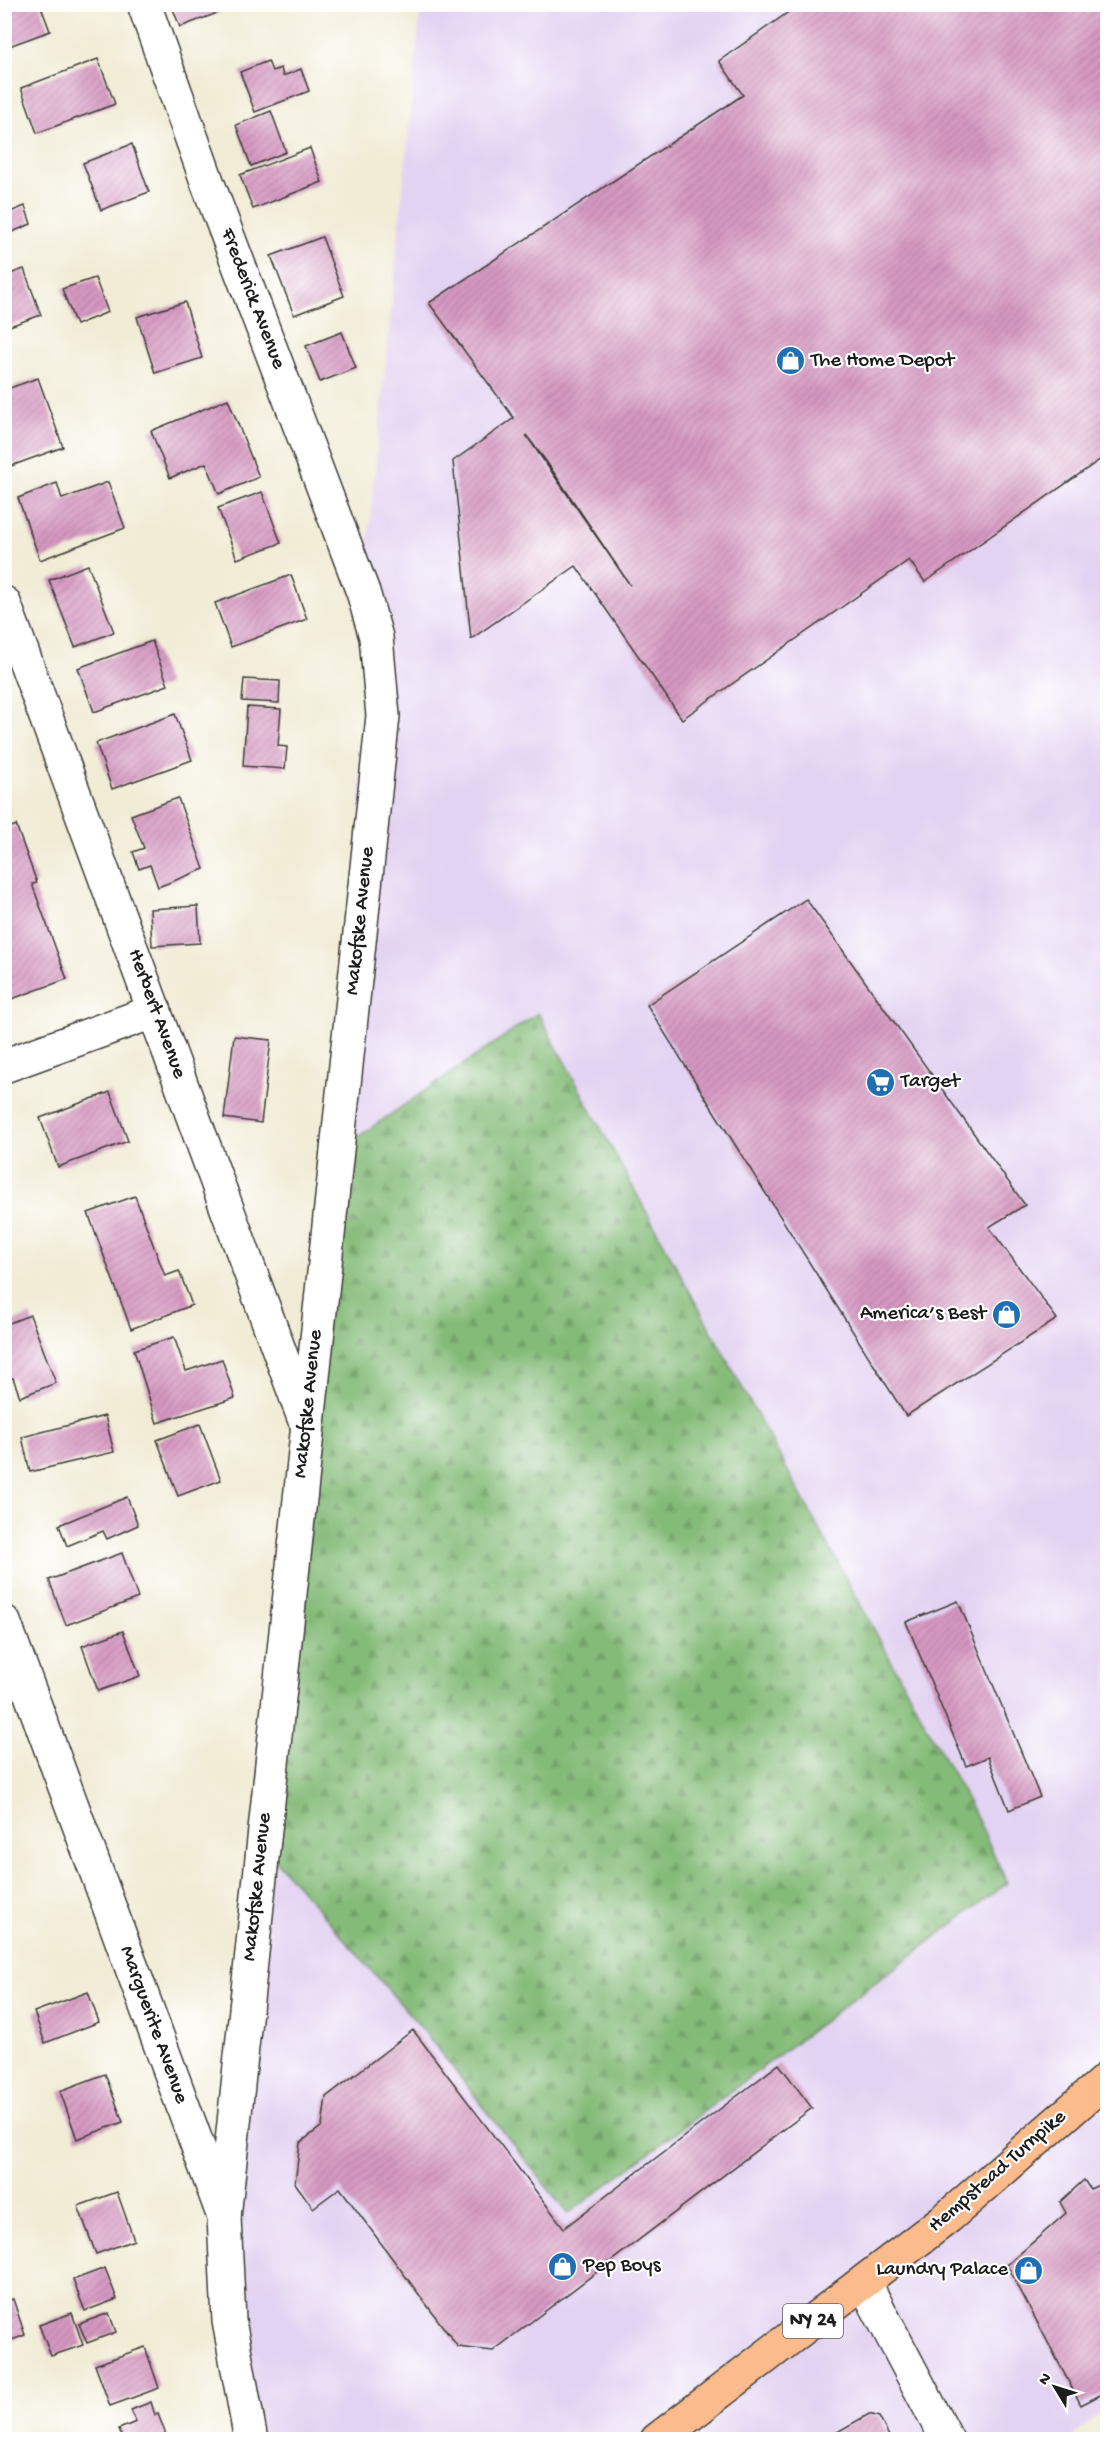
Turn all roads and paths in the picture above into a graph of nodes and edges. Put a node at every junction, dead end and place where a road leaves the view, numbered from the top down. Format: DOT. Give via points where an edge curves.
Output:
graph roads {
  1 [pos="144,4"];
  2 [pos="363,592"];
  3 [pos="4,603"];
  4 [pos="155,1011"];
  5 [pos="4,1066"];
  6 [pos="306,1425"];
  7 [pos="4,1622"];
  8 [pos="1107,2078"];
  9 [pos="224,2217"];
  10 [pos="864,2282"];
  11 [pos="251,2439"];
  12 [pos="657,2439"];
  13 [pos="947,2439"];
  1 -- 2 [label="street, Frederick Avenue"];
  2 -- 6 [label="street, Makofske Avenue" via="376,637 383,716"];
  3 -- 4 [label="street, Herbert Avenue"];
  4 -- 5 [label="street"];
  4 -- 6 [label="street, Herbert Avenue"];
  6 -- 9 [label="street, Makofske Avenue"];
  7 -- 9 [label="street, Marguerite Avenue"];
  8 -- 10 [label="main road, Hempstead Turnpike / NY 24" via="948,2217"];
  9 -- 11 [label="street, Marguerite Avenue" via="229,2321"];
  10 -- 12 [label="main road, Hempstead Turnpike / NY 24"];
  10 -- 13 [label="street"];
}
